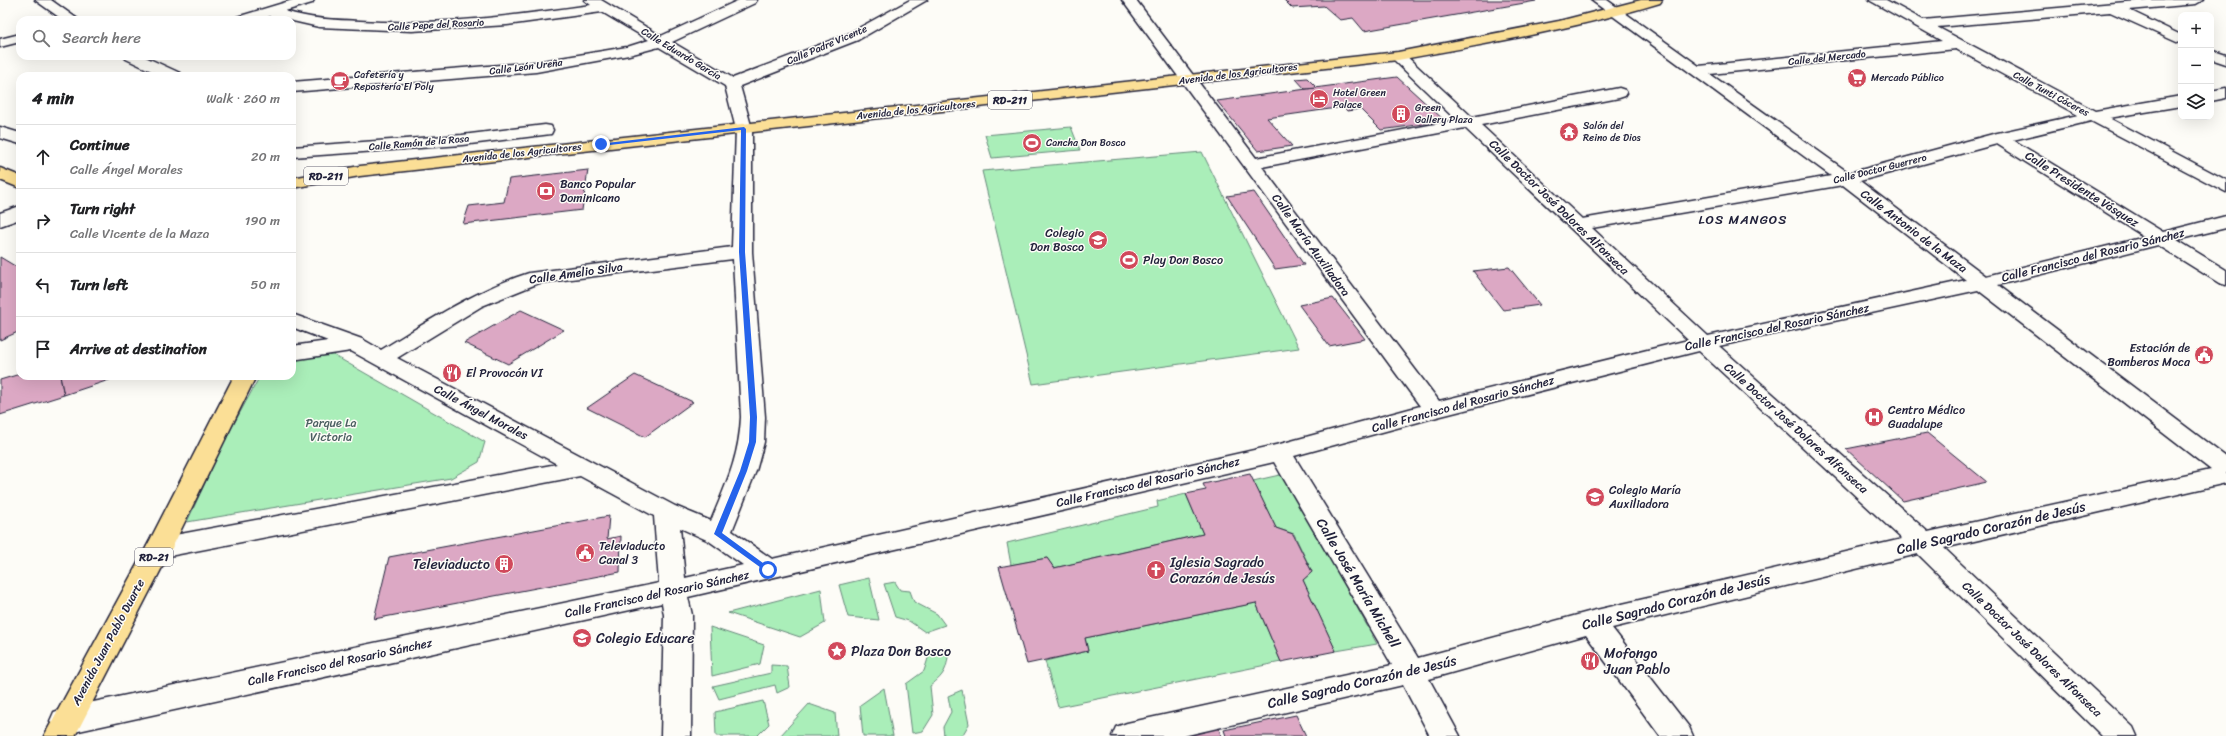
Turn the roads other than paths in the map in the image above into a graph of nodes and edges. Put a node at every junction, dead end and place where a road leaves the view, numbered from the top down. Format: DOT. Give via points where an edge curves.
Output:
graph roads {
  1 [pos="42,0"];
  2 [pos="306,0"];
  3 [pos="750,0"];
  4 [pos="920,0"];
  5 [pos="1129,0"];
  6 [pos="1598,0"];
  7 [pos="1655,0"];
  8 [pos="1876,0"];
  9 [pos="2096,0"];
  10 [pos="2196,0"];
  11 [pos="596,4"];
  12 [pos="2110,7"];
  13 [pos="271,11"];
  14 [pos="1614,12"];
  15 [pos="66,16"];
  16 [pos="255,16"];
  17 [pos="284,16"];
  18 [pos="296,19"];
  19 [pos="1923,24"];
  20 [pos="16,39"];
  21 [pos="2178,39"];
  22 [pos="662,41"];
  23 [pos="0,43"];
  24 [pos="1960,44"];
  25 [pos="2214,55"];
  26 [pos="1398,56"];
  27 [pos="140,60"];
  28 [pos="2226,60"];
  29 [pos="1695,71"];
  30 [pos="167,72"];
  31 [pos="1187,80"];
  32 [pos="732,84"];
  33 [pos="296,87"];
  34 [pos="1619,93"];
  35 [pos="2226,93"];
  36 [pos="2214,95"];
  37 [pos="2178,102"];
  38 [pos="2093,116"];
  39 [pos="1469,121"];
  40 [pos="744,129"];
  41 [pos="545,130"];
  42 [pos="0,132"];
  43 [pos="16,138"];
  44 [pos="2000,138"];
  45 [pos="296,152"];
  46 [pos="1252,164"];
  47 [pos="0,165"];
  48 [pos="16,166"];
  49 [pos="354,172"];
  50 [pos="0,173"];
  51 [pos="296,175"];
  52 [pos="1846,179"];
  53 [pos="16,181"];
  54 [pos="296,182"];
  55 [pos="2226,187"];
  56 [pos="296,196"];
  57 [pos="16,214"];
  58 [pos="0,220"];
  59 [pos="2226,222"];
  60 [pos="1577,225"];
  61 [pos="2160,238"];
  62 [pos="742,252"];
  63 [pos="2226,279"];
  64 [pos="1982,283"];
  65 [pos="296,322"];
  66 [pos="1702,343"];
  67 [pos="354,344"];
  68 [pos="296,352"];
  69 [pos="381,359"];
  70 [pos="244,380"];
  71 [pos="1434,410"];
  72 [pos="1280,452"];
  73 [pos="584,467"];
  74 [pos="2226,469"];
  75 [pos="2226,474"];
  76 [pos="666,512"];
  77 [pos="718,534"];
  78 [pos="1923,543"];
  79 [pos="159,548"];
  80 [pos="768,570"];
  81 [pos="673,590"];
  82 [pos="1592,622"];
  83 [pos="1411,672"];
  84 [pos="62,729"];
  85 [pos="676,736"];
  86 [pos="1127,736"];
  87 [pos="1446,736"];
  88 [pos="1678,736"];
  89 [pos="2122,736"];
  1 -- 15 [label="street"];
  2 -- 13 [label="street"];
  3 -- 22 [label="street, Calle León Ureña"];
  4 -- 32 [label="street, Calle Padre Vicente" via="853,37"];
  5 -- 31 [label="street, Calle María Auxiliadora"];
  6 -- 14 [label="street, Calle Antonio de la Maza"];
  7 -- 14 [label="main road, Avenida de los Agricultores / RD-211"];
  8 -- 19 [label="street, Calle Tunti Cáceres"];
  9 -- 12 [label="street"];
  10 -- 12 [label="street"];
  11 -- 18 [label="street, Calle Pepe del Rosario" via="479,23 403,28"];
  11 -- 22 [label="street, Calle Eduardo García"];
  12 -- 19 [label="street"];
  12 -- 21 [label="street"];
  13 -- 16 [label="street"];
  13 -- 17 [label="street, Calle Pepe del Rosario"];
  14 -- 26 [label="main road, Avenida de los Agricultores / RD-211" via="1537,30"];
  14 -- 29 [label="street, Calle Antonio de la Maza"];
  19 -- 24 [label="street, Calle Tunti Cáceres"];
  20 -- 23 [label="street"];
  22 -- 32 [label="street, Calle Eduardo García"];
  22 -- 33 [label="street, Calle León Ureña" via="630,51 536,67"];
  24 -- 29 [label="street, Calle del Mercado"];
  24 -- 38 [label="street, Calle Tunti Cáceres"];
  25 -- 28 [label="street"];
  26 -- 31 [label="main road, Avenida de los Agricultores / RD-211"];
  26 -- 39 [label="street, Calle Doctor José Dolores Alfonseca"];
  27 -- 30 [label="street"];
  29 -- 52 [label="street, Calle Antonio de la Maza"];
  31 -- 40 [label="main road, Avenida de los Agricultores / RD-211"];
  31 -- 46 [label="street, Calle María Auxiliadora"];
  32 -- 40 [label="street, Calle Eduardo García"];
  34 -- 39 [label="street"];
  35 -- 36 [label="street"];
  37 -- 38 [label="street, Calle Doctor Guerrero"];
  38 -- 44 [label="street, Calle Doctor Guerrero"];
  38 -- 55 [label="street, Calle Tunti Cáceres"];
  39 -- 46 [label="street"];
  39 -- 60 [label="street, Calle Doctor José Dolores Alfonseca"];
  40 -- 49 [label="main road, Avenida de los Agricultores / RD-211"];
  40 -- 62 [label="street, Calle Eduardo García"];
  41 -- 45 [label="street, Calle Ramón de la Rosa" via="462,140"];
  42 -- 43 [label="street"];
  44 -- 52 [label="street, Calle Doctor Guerrero"];
  44 -- 61 [label="street, Calle Presidente Vásquez"];
  46 -- 71 [label="street, Calle María Auxiliadora"];
  47 -- 48 [label="main road"];
  49 -- 51 [label="main road"];
  49 -- 54 [label="main road, Avenida de los Agricultores / RD-211"];
  49 -- 56 [label="main road"];
  50 -- 53 [label="main road"];
  52 -- 60 [label="street, Calle Doctor Guerrero"];
  52 -- 64 [label="street, Calle Antonio de la Maza"];
  57 -- 58 [label="street"];
  59 -- 61 [label="street, Calle Francisco del Rosario Sánchez"];
  60 -- 66 [label="street, Calle Doctor José Dolores Alfonseca"];
  61 -- 63 [label="street, Calle Presidente Vásquez"];
  61 -- 64 [label="street, Calle Francisco del Rosario Sánchez"];
  62 -- 69 [label="street, Calle Amelio Silva" via="536,277 508,285 481,298"];
  62 -- 77 [label="street, Calle Eduardo García" via="754,417 752,442 744,471"];
  64 -- 66 [label="street, Calle Francisco del Rosario Sánchez"];
  64 -- 74 [label="street, Calle Antonio de la Maza"];
  65 -- 67 [label="street, Calle Ángel Morales"];
  66 -- 71 [label="street, Calle Francisco del Rosario Sánchez"];
  66 -- 78 [label="street, Calle Doctor José Dolores Alfonseca"];
  67 -- 68 [label="street"];
  67 -- 69 [label="street, Calle Ángel Morales"];
  69 -- 73 [label="street, Calle Ángel Morales"];
  70 -- 79 [label="main road, Avenida Juan Pablo Duarte / RD-21"];
  71 -- 72 [label="street, Calle Francisco del Rosario Sánchez"];
  72 -- 80 [label="street, Calle Francisco del Rosario Sánchez"];
  72 -- 83 [label="street, Calle José María Michell"];
  73 -- 76 [label="street, Calle Ángel Morales"];
  73 -- 79 [label="street"];
  75 -- 78 [label="street, Calle Sagrado Corazón de Jesús"];
  76 -- 77 [label="street, Calle Ángel Morales"];
  76 -- 81 [label="street"];
  77 -- 80 [label="street, Calle Ángel Morales"];
  78 -- 82 [label="street, Calle Sagrado Corazón de Jesús"];
  78 -- 89 [label="street, Calle Doctor José Dolores Alfonseca"];
  79 -- 84 [label="main road, Avenida Juan Pablo Duarte / RD-21"];
  80 -- 81 [label="street, Calle Francisco del Rosario Sánchez"];
  81 -- 84 [label="street, Calle Francisco del Rosario Sánchez"];
  81 -- 85 [label="street" via="678,616"];
  82 -- 83 [label="street, Calle Sagrado Corazón de Jesús"];
  82 -- 88 [label="street"];
  83 -- 86 [label="street, Calle Sagrado Corazón de Jesús"];
  83 -- 87 [label="street, Calle José María Michell"];
}
